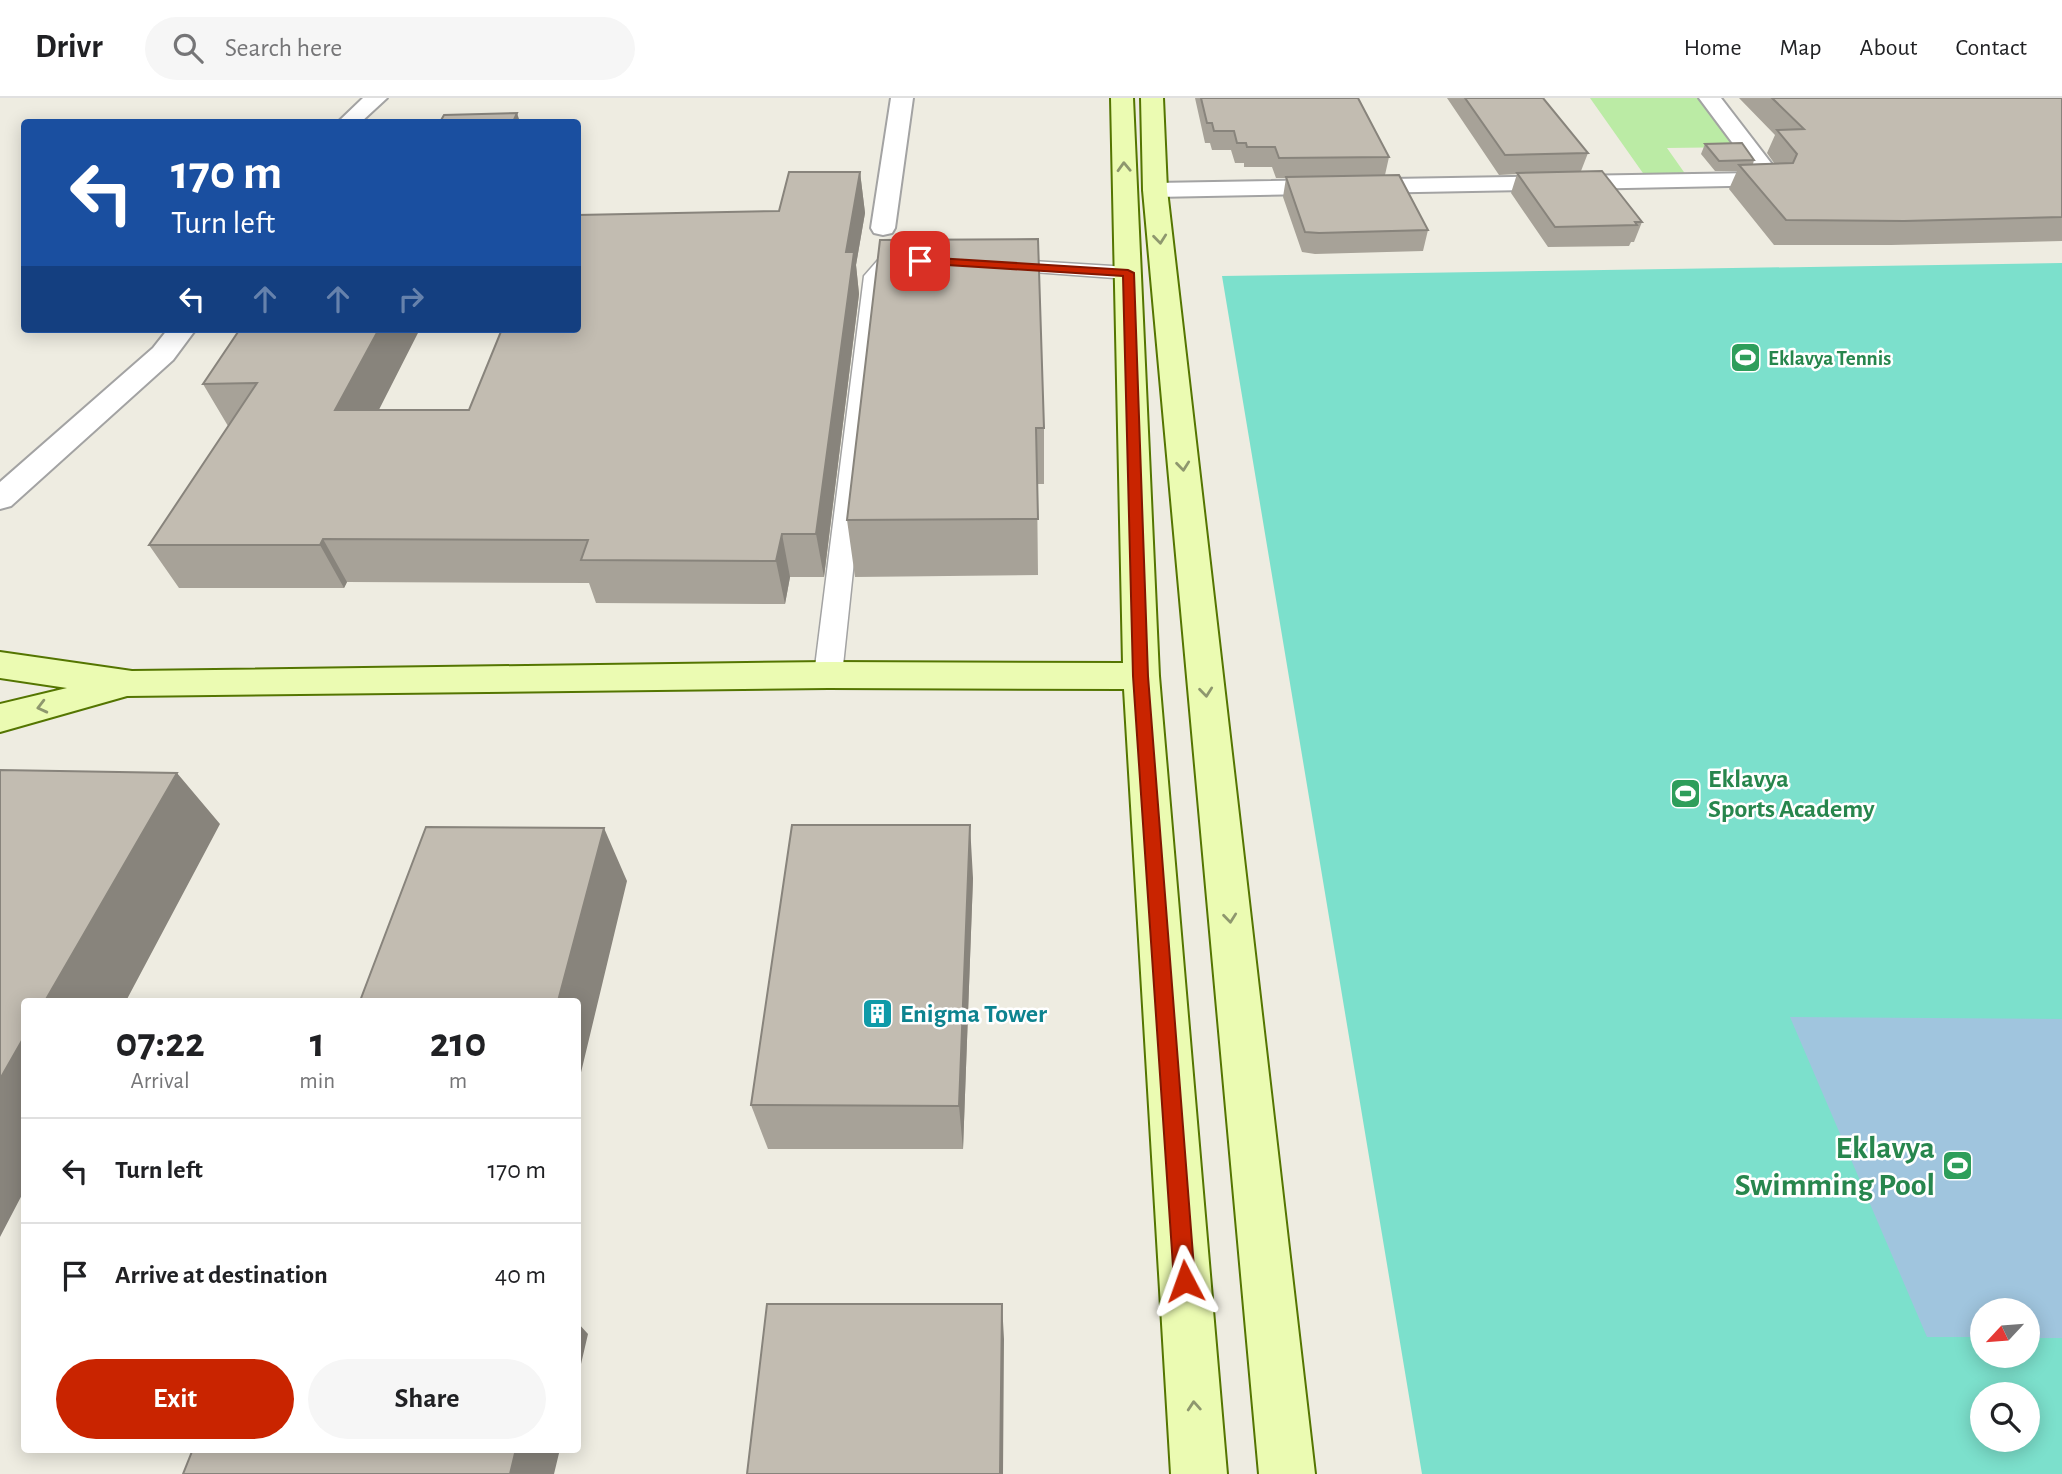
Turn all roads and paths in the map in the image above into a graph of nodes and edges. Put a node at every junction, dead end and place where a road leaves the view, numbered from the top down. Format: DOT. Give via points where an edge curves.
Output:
graph roads {
  1 [pos="376,98"];
  2 [pos="902,98"];
  3 [pos="1122,98"];
  4 [pos="1152,98"];
  5 [pos="1710,98"];
  6 [pos="352,119"];
  7 [pos="1155,190"];
  8 [pos="883,228"];
  9 [pos="933,261"];
  10 [pos="972,264"];
  11 [pos="1128,273"];
  12 [pos="179,333"];
  13 [pos="0,499"];
  14 [pos="0,666"];
  15 [pos="828,675"];
  16 [pos="1141,676"];
  17 [pos="132,684"];
  18 [pos="0,718"];
  19 [pos="1199,1474"];
  20 [pos="1287,1474"];
  1 -- 6 [label="street"];
  2 -- 8 [label="street"];
  11 -- 3 [label="street, one-way"];
  4 -- 7 [label="street"];
  5 -- 7 [label="street" via="1772,180"];
  7 -- 20 [label="street, one-way"];
  9 -- 15 [label="lane" via="894,259 874,276"];
  10 -- 11 [label="lane"];
  11 -- 16 [label="street"];
  12 -- 13 [label="street" via="163,354"];
  14 -- 17 [label="street"];
  15 -- 16 [label="street"];
  15 -- 17 [label="street"];
  19 -- 16 [label="street, one-way"];
  17 -- 18 [label="street, one-way"];
}
